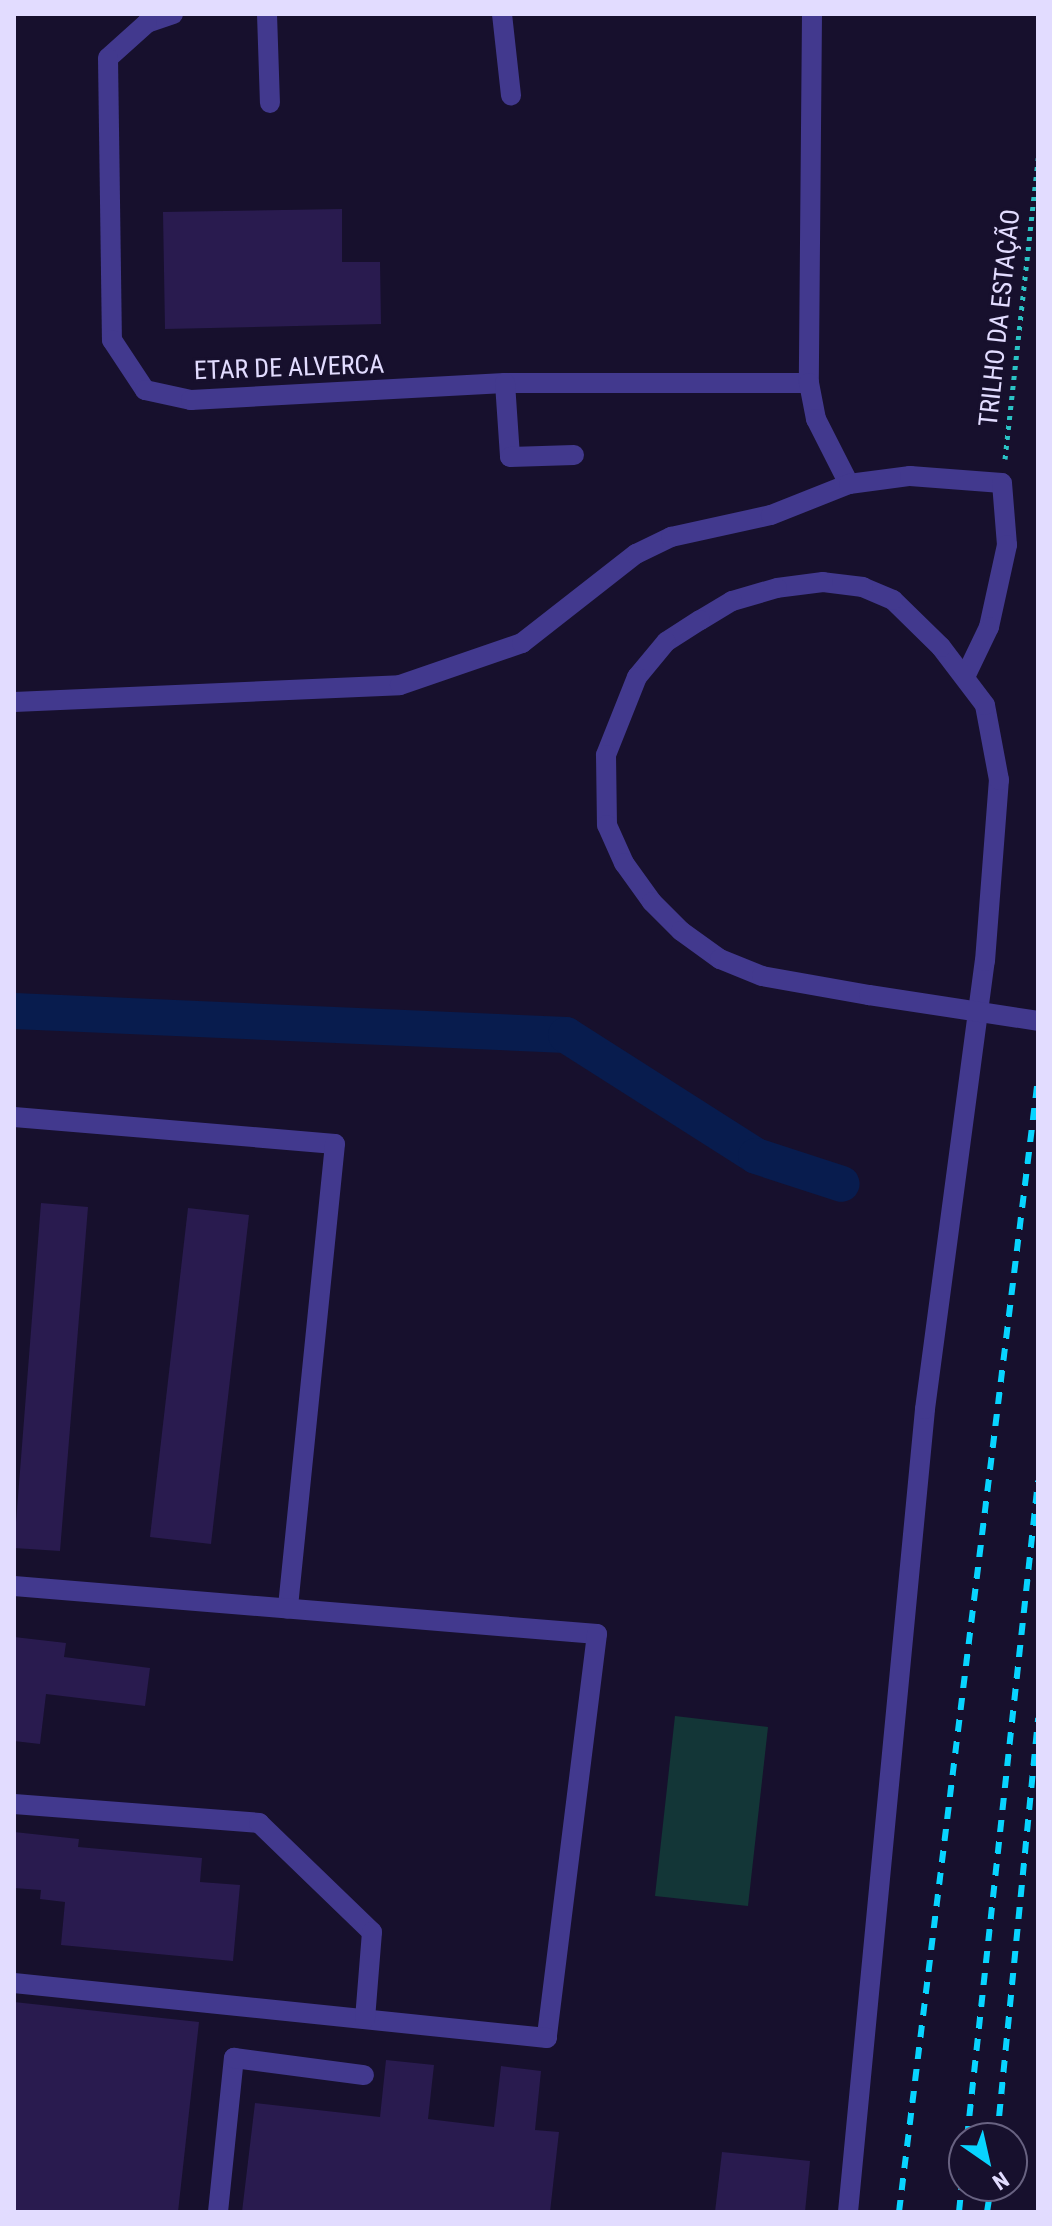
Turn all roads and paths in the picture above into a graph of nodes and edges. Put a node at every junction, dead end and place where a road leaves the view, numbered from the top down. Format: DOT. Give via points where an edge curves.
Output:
graph roads {
  1 [pos="173,14"];
  2 [pos="267,14"];
  3 [pos="502,14"];
  4 [pos="812,14"];
  5 [pos="511,96"];
  6 [pos="270,103"];
  7 [pos="1038,158"];
  8 [pos="505,383"];
  9 [pos="809,383"];
  10 [pos="574,455"];
  11 [pos="1002,483"];
  12 [pos="849,484"];
  13 [pos="966,675"];
  14 [pos="14,702"];
  15 [pos="1038,1021"];
  16 [pos="14,1117"];
  17 [pos="14,1586"];
  18 [pos="288,1609"];
  19 [pos="14,1804"];
  20 [pos="14,1983"];
  21 [pos="365,2019"];
  22 [pos="364,2075"];
  23 [pos="218,2212"];
  24 [pos="848,2212"];
  1 -- 8 [label="street, ETAR DE ALVERCA" via="147,23 108,58 112,340 145,390 191,400"];
  2 -- 6 [label="street"];
  3 -- 5 [label="street"];
  4 -- 9 [label="street"];
  7 -- 11 [label="path, TRILHO DA ESTAÇÃO"];
  8 -- 9 [label="street, ETAR DE ALVERCA"];
  8 -- 10 [label="street" via="510,457"];
  9 -- 12 [label="street" via="816,419"];
  11 -- 12 [label="street" via="910,476"];
  11 -- 13 [label="street" via="1007,545 989,627"];
  12 -- 14 [label="street" via="771,515 671,537 636,554 522,643 400,685"];
  13 -- 15 [label="street, bridge" via="893,600 863,587 823,582 732,601 666,642 637,677 606,755 607,825 624,863 681,931 720,959 762,976"];
  13 -- 24 [label="street" via="985,705 995,739 998,830 925,1409"];
  16 -- 18 [label="street" via="335,1144"];
  17 -- 18 [label="street"];
  18 -- 21 [label="street" via="597,1634 547,2038"];
  19 -- 21 [label="street" via="259,1823 372,1932"];
  20 -- 21 [label="street"];
  22 -- 23 [label="street" via="234,2058"];
}
